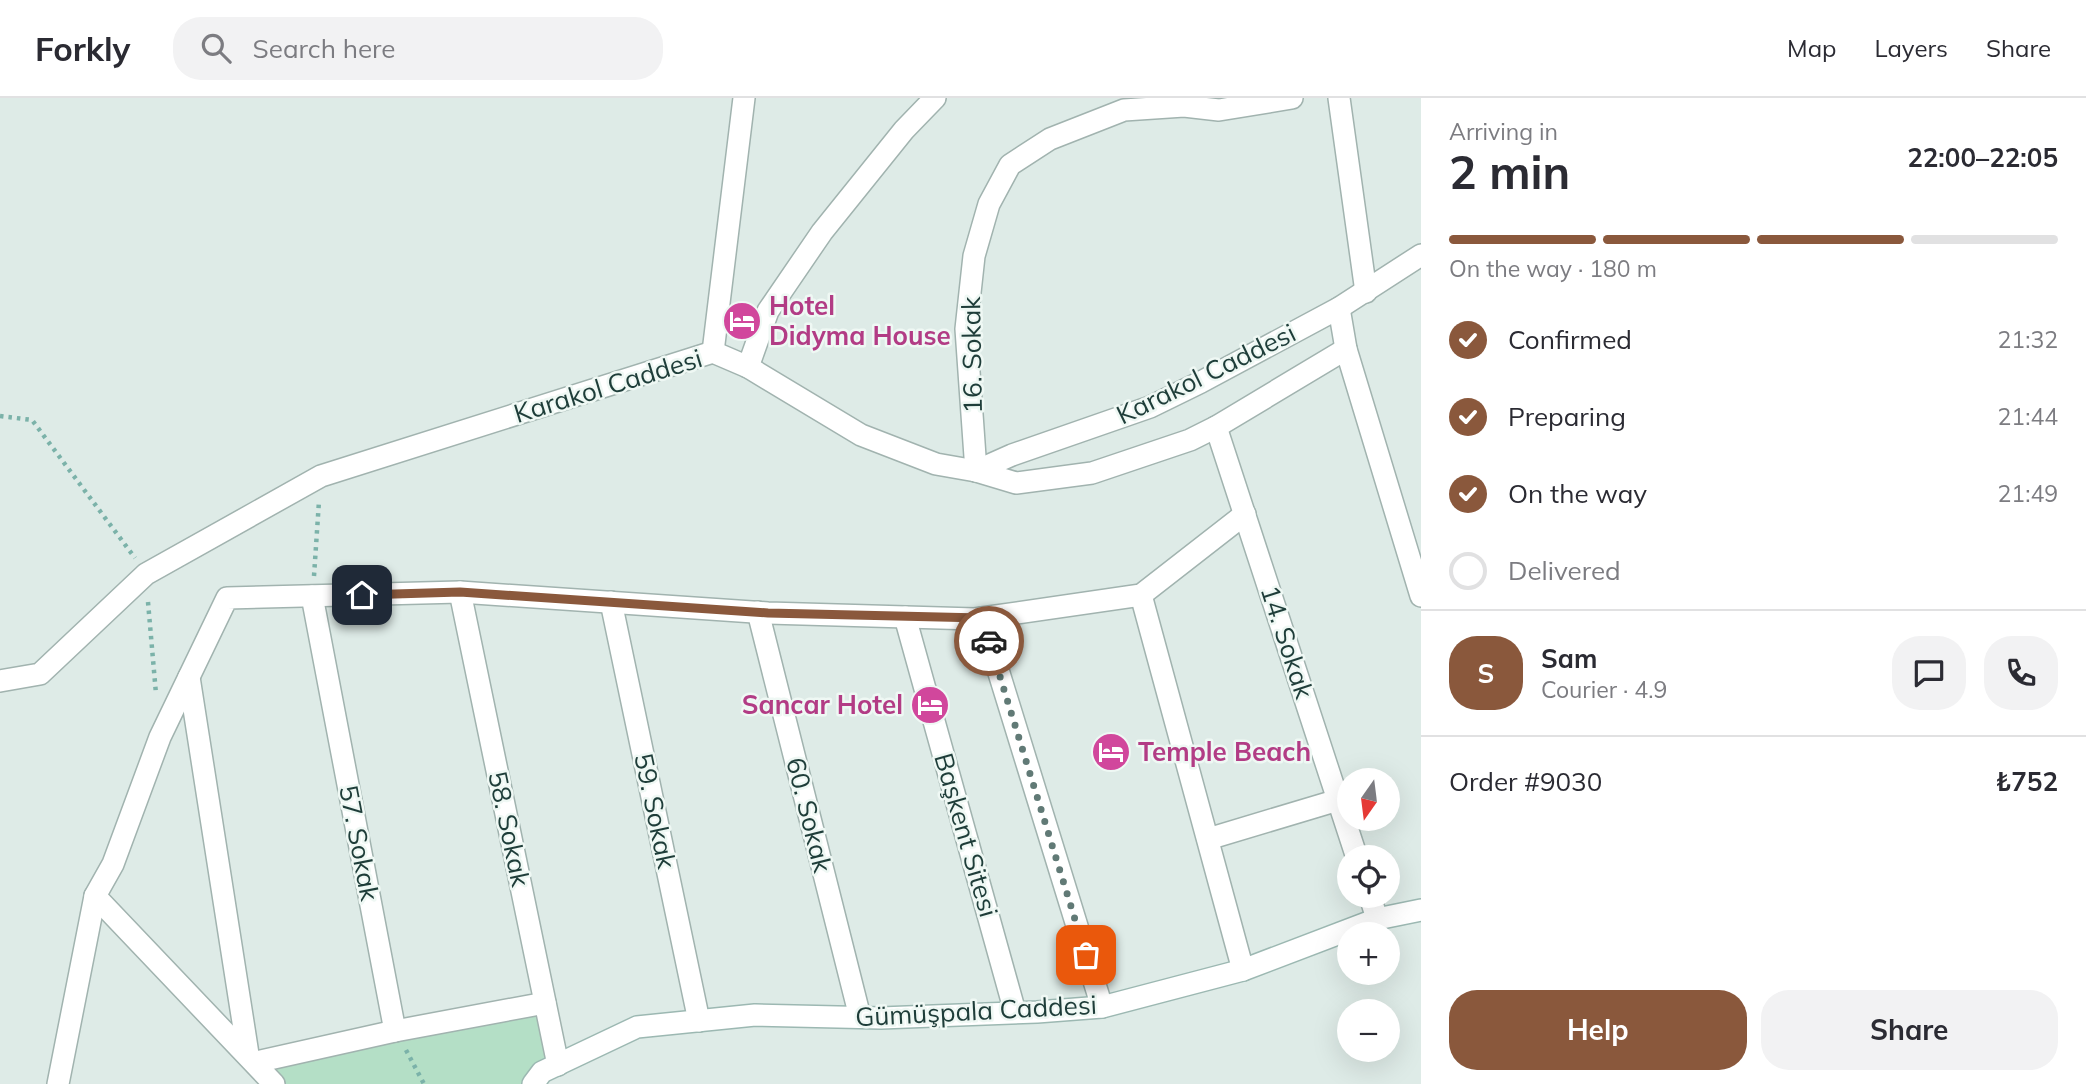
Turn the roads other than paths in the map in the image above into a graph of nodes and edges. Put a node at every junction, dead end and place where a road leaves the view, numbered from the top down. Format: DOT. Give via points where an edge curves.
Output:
graph roads {
  1 [pos="744,98"];
  2 [pos="935,98"];
  3 [pos="1292,98"];
  4 [pos="1339,98"];
  5 [pos="1421,256"];
  6 [pos="1366,292"];
  7 [pos="1339,308"];
  8 [pos="1346,349"];
  9 [pos="713,352"];
  10 [pos="748,368"];
  11 [pos="1216,427"];
  12 [pos="976,471"];
  13 [pos="1245,514"];
  14 [pos="460,592"];
  15 [pos="1140,595"];
  16 [pos="312,596"];
  17 [pos="1421,596"];
  18 [pos="611,602"];
  19 [pos="758,612"];
  20 [pos="905,617"];
  21 [pos="982,618"];
  22 [pos="189,677"];
  23 [pos="0,681"];
  24 [pos="1337,797"];
  25 [pos="1337,800"];
  26 [pos="1208,839"];
  27 [pos="95,896"];
  28 [pos="1374,908"];
  29 [pos="1421,910"];
  30 [pos="1377,919"];
  31 [pos="1243,970"];
  32 [pos="545,1003"];
  33 [pos="1102,1007"];
  34 [pos="1015,1012"];
  35 [pos="860,1017"];
  36 [pos="699,1021"];
  37 [pos="395,1031"];
  38 [pos="252,1058"];
  39 [pos="558,1065"];
  40 [pos="58,1084"];
  41 [pos="274,1084"];
  42 [pos="533,1084"];
  1 -- 9 [label="street"];
  2 -- 10 [label="street" via="822,232 768,311"];
  3 -- 12 [label="street, 16. Sokak" via="1219,110 1184,106 1124,110 1050,139 1010,165 989,204 973,268 967,329"];
  4 -- 6 [label="street"];
  5 -- 6 [label="street, Karakol Caddesi"];
  6 -- 7 [label="street, Karakol Caddesi"];
  7 -- 8 [label="street"];
  7 -- 12 [label="street, Karakol Caddesi" via="1150,407"];
  8 -- 11 [label="street"];
  8 -- 17 [label="street"];
  9 -- 10 [label="street, Karakol Caddesi"];
  9 -- 23 [label="street, Karakol Caddesi" via="321,476 146,574 40,674"];
  10 -- 12 [label="street, Karakol Caddesi" via="861,435 936,464"];
  11 -- 12 [label="street" via="1092,473 1016,483"];
  11 -- 13 [label="street, 14. Sokak"];
  13 -- 15 [label="street"];
  13 -- 24 [label="street, 14. Sokak"];
  14 -- 16 [label="street"];
  14 -- 18 [label="street"];
  14 -- 32 [label="street, 58. Sokak"];
  15 -- 21 [label="street"];
  15 -- 26 [label="street"];
  16 -- 22 [label="street" via="227,598"];
  16 -- 37 [label="street, 57. Sokak"];
  18 -- 19 [label="street"];
  18 -- 36 [label="street, 59. Sokak"];
  19 -- 20 [label="street"];
  19 -- 35 [label="street, 60. Sokak"];
  20 -- 21 [label="street"];
  20 -- 34 [label="street, Başkent Sitesi"];
  21 -- 33 [label="street"];
  22 -- 27 [label="street" via="160,737 113,864"];
  22 -- 38 [label="street"];
  25 -- 26 [label="street"];
  26 -- 31 [label="street"];
  27 -- 38 [label="street"];
  27 -- 40 [label="street"];
  28 -- 30 [label="street"];
  29 -- 30 [label="street, Gümüşpala Caddesi"];
  30 -- 31 [label="street, Gümüşpala Caddesi"];
  31 -- 33 [label="street, Gümüşpala Caddesi"];
  32 -- 37 [label="street"];
  32 -- 39 [label="street, 58. Sokak"];
  33 -- 34 [label="street, Gümüşpala Caddesi"];
  34 -- 35 [label="street, Gümüşpala Caddesi"];
  35 -- 36 [label="street, Gümüşpala Caddesi" via="755,1015"];
  36 -- 39 [label="street, Gümüşpala Caddesi" via="637,1027"];
  37 -- 38 [label="street"];
  38 -- 41 [label="street"];
  39 -- 42 [label="street, Gümüşpala Caddesi" via="542,1072"];
}
